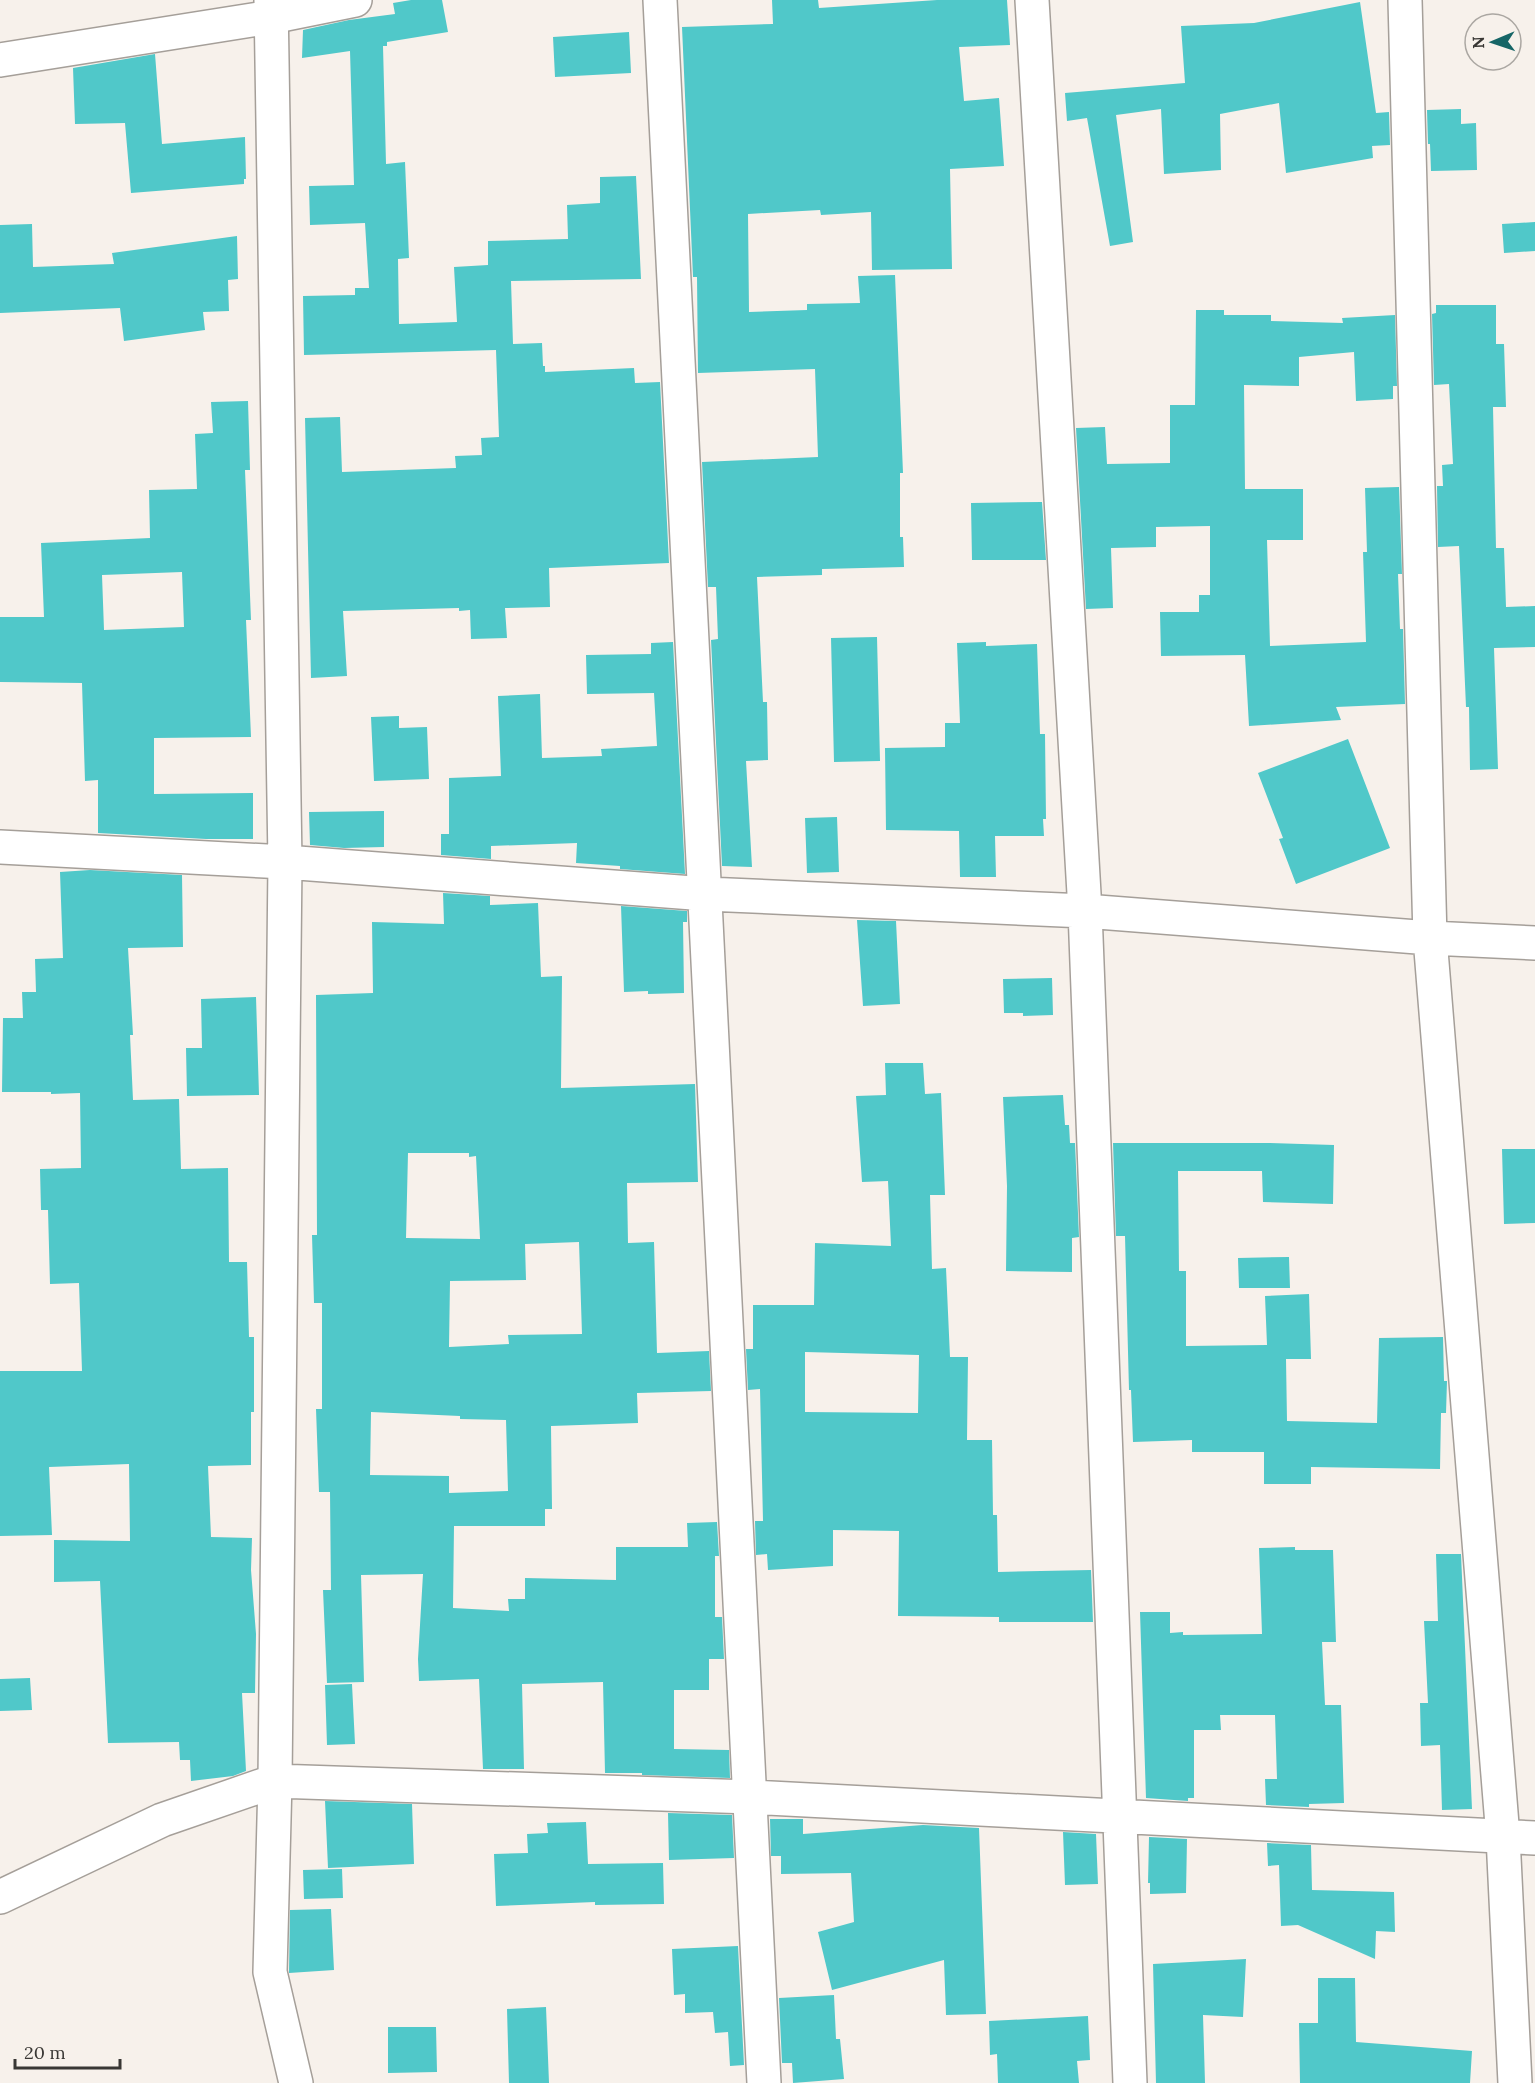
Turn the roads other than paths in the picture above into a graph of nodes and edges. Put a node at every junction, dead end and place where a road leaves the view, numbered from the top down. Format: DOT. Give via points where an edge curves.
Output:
graph roads {
  1 [pos="355,0"];
  2 [pos="660,0"];
  3 [pos="1032,0"];
  4 [pos="1405,0"];
  5 [pos="271,8"];
  6 [pos="0,60"];
  7 [pos="0,847"];
  8 [pos="285,862"];
  9 [pos="706,894"];
  10 [pos="1085,911"];
  11 [pos="1430,938"];
  12 [pos="1535,943"];
  13 [pos="275,1781"];
  14 [pos="750,1797"];
  15 [pos="1119,1817"];
  16 [pos="1519,1838"];
  17 [pos="0,1898"];
  18 [pos="296,2083"];
  19 [pos="764,2083"];
  20 [pos="1130,2083"];
  21 [pos="1515,2083"];
  1 -- 5 [label="street"];
  2 -- 9 [label="street"];
  3 -- 10 [label="street"];
  4 -- 11 [label="street"];
  5 -- 6 [label="street"];
  5 -- 8 [label="street"];
  7 -- 8 [label="street"];
  8 -- 9 [label="street"];
  8 -- 13 [label="street"];
  9 -- 10 [label="street"];
  9 -- 14 [label="street"];
  10 -- 11 [label="street"];
  10 -- 15 [label="street"];
  11 -- 12 [label="street"];
  11 -- 16 [label="street"];
  13 -- 14 [label="street"];
  13 -- 17 [label="street" via="162,1820"];
  13 -- 18 [label="street" via="270,1972"];
  14 -- 15 [label="street"];
  14 -- 19 [label="street"];
  15 -- 16 [label="street"];
  15 -- 20 [label="street"];
  16 -- 21 [label="street"];
}
